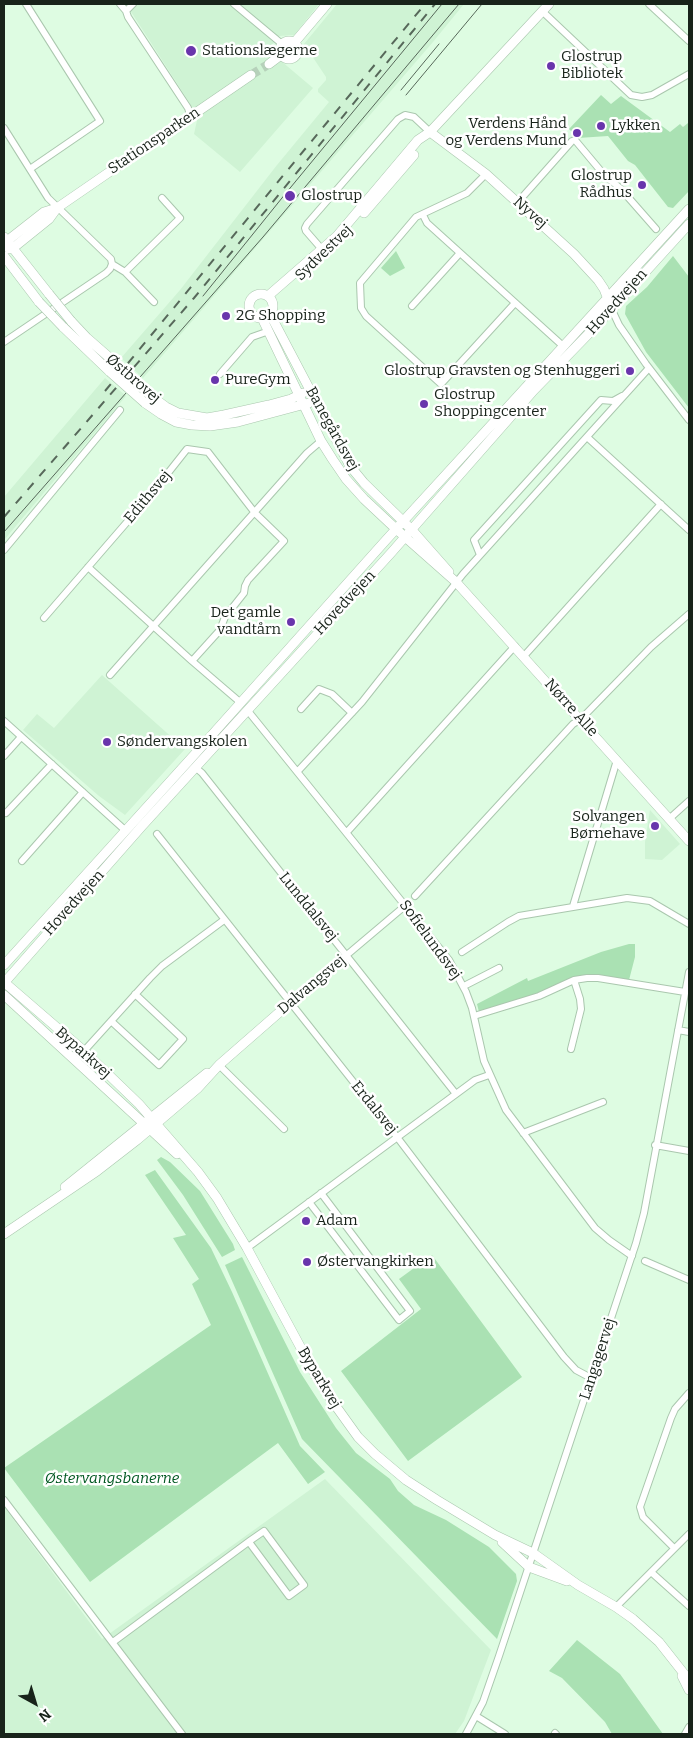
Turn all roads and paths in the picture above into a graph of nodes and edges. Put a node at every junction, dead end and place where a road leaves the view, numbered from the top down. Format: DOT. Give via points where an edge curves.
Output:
graph roads {
  1 [pos="26,4"];
  2 [pos="120,4"];
  3 [pos="133,4"];
  4 [pos="234,4"];
  5 [pos="327,4"];
  6 [pos="549,4"];
  7 [pos="649,4"];
  8 [pos="126,11"];
  9 [pos="542,12"];
  10 [pos="689,41"];
  11 [pos="294,43"];
  12 [pos="282,44"];
  13 [pos="281,55"];
  14 [pos="269,64"];
  15 [pos="689,74"];
  16 [pos="251,75"];
  17 [pos="190,115"];
  18 [pos="4,128"];
  19 [pos="430,132"];
  20 [pos="30,169"];
  21 [pos="486,174"];
  22 [pos="162,198"];
  23 [pos="518,202"];
  24 [pos="57,208"];
  25 [pos="689,209"];
  26 [pos="423,215"];
  27 [pos="689,224"];
  28 [pos="656,230"];
  29 [pos="6,245"];
  30 [pos="324,252"];
  31 [pos="460,253"];
  32 [pos="4,256"];
  33 [pos="112,264"];
  34 [pos="125,272"];
  35 [pos="608,297"];
  36 [pos="270,299"];
  37 [pos="154,302"];
  38 [pos="515,302"];
  39 [pos="412,306"];
  40 [pos="612,310"];
  41 [pos="266,316"];
  42 [pos="269,331"];
  43 [pos="4,342"];
  44 [pos="564,346"];
  45 [pos="108,363"];
  46 [pos="650,368"];
  47 [pos="220,374"];
  48 [pos="310,390"];
  49 [pos="625,394"];
  50 [pos="300,395"];
  51 [pos="148,399"];
  52 [pos="605,400"];
  53 [pos="316,401"];
  54 [pos="304,404"];
  55 [pos="120,410"];
  56 [pos="607,415"];
  57 [pos="689,420"];
  58 [pos="587,437"];
  59 [pos="322,441"];
  60 [pos="661,504"];
  61 [pos="255,512"];
  62 [pos="404,521"];
  63 [pos="396,530"];
  64 [pos="412,530"];
  65 [pos="689,530"];
  66 [pos="405,538"];
  67 [pos="4,550"];
  68 [pos="480,556"];
  69 [pos="88,568"];
  70 [pos="454,580"];
  71 [pos="689,614"];
  72 [pos="44,618"];
  73 [pos="154,626"];
  74 [pos="515,646"];
  75 [pos="524,656"];
  76 [pos="192,661"];
  77 [pos="110,676"];
  78 [pos="241,702"];
  79 [pos="301,709"];
  80 [pos="248,711"];
  81 [pos="352,712"];
  82 [pos="580,719"];
  83 [pos="4,721"];
  84 [pos="21,736"];
  85 [pos="4,756"];
  86 [pos="203,760"];
  87 [pos="617,760"];
  88 [pos="52,764"];
  89 [pos="196,768"];
  90 [pos="298,772"];
  91 [pos="84,792"];
  92 [pos="689,801"];
  93 [pos="6,813"];
  94 [pos="670,819"];
  95 [pos="126,831"];
  96 [pos="347,832"];
  97 [pos="157,834"];
  98 [pos="689,841"];
  99 [pos="22,861"];
  100 [pos="415,896"];
  101 [pos="406,905"];
  102 [pos="573,906"];
  103 [pos="224,920"];
  104 [pos="689,924"];
  105 [pos="462,952"];
  106 [pos="346,956"];
  107 [pos="4,965"];
  108 [pos="498,968"];
  109 [pos="689,972"];
  110 [pos="574,980"];
  111 [pos="4,982"];
  112 [pos="464,986"];
  113 [pos="685,992"];
  114 [pos="135,994"];
  115 [pos="4,995"];
  116 [pos="290,1003"];
  117 [pos="474,1016"];
  118 [pos="111,1021"];
  119 [pos="678,1030"];
  120 [pos="689,1032"];
  121 [pos="571,1049"];
  122 [pos="84,1051"];
  123 [pos="219,1065"];
  124 [pos="489,1075"];
  125 [pos="456,1094"];
  126 [pos="603,1102"];
  127 [pos="154,1120"];
  128 [pos="146,1127"];
  129 [pos="284,1129"];
  130 [pos="523,1133"];
  131 [pos="397,1137"];
  132 [pos="656,1145"];
  133 [pos="689,1151"];
  134 [pos="198,1172"];
  135 [pos="321,1194"];
  136 [pos="309,1202"];
  137 [pos="4,1234"];
  138 [pos="247,1248"];
  139 [pos="632,1256"];
  140 [pos="645,1261"];
  141 [pos="689,1280"];
  142 [pos="591,1378"];
  143 [pos="689,1393"];
  144 [pos="4,1500"];
  145 [pos="689,1534"];
  146 [pos="495,1535"];
  147 [pos="249,1542"];
  148 [pos="674,1548"];
  149 [pos="533,1553"];
  150 [pos="529,1566"];
  151 [pos="651,1572"];
  152 [pos="578,1585"];
  153 [pos="689,1606"];
  154 [pos="616,1607"];
  155 [pos="113,1642"];
  156 [pos="675,1662"];
  157 [pos="689,1680"];
  158 [pos="689,1690"];
  159 [pos="476,1716"];
  160 [pos="689,1727"];
  161 [pos="182,1734"];
  162 [pos="466,1734"];
  163 [pos="505,1734"];
  164 [pos="685,1734"];
  1 -- 20 [label="street" via="100,121"];
  2 -- 8 [label="street"];
  3 -- 8 [label="street"];
  4 -- 12 [label="street"];
  5 -- 11 [label="street"];
  6 -- 9 [label="street, Sydvestvej"];
  7 -- 10 [label="street"];
  8 -- 17 [label="street"];
  9 -- 15 [label="street" via="628,92 642,97 652,95"];
  9 -- 19 [label="street, Sydvestvej"];
  11 -- 12 [label="street"];
  11 -- 13 [label="street" via="298,51 296,57 286,59"];
  12 -- 13 [label="street"];
  13 -- 14 [label="street"];
  16 -- 17 [label="street, Stationsparken"];
  17 -- 24 [label="street, Stationsparken"];
  18 -- 20 [label="street"];
  19 -- 21 [label="street, Nyvej"];
  19 -- 30 [label="street, Sydvestvej" via="338,243"];
  19 -- 30 [label="street" via="414,117 405,115 398,119 305,226"];
  20 -- 24 [label="street"];
  21 -- 23 [label="street, Nyvej"];
  21 -- 26 [label="street" via="470,191"];
  22 -- 34 [label="street" via="180,218"];
  23 -- 28 [label="street" via="575,140"];
  23 -- 35 [label="street, Nyvej" via="584,264"];
  24 -- 29 [label="street, Stationsparken" via="50,219"];
  24 -- 33 [label="street" via="111,259"];
  25 -- 35 [label="street, Hovedvejen"];
  26 -- 31 [label="street" via="427,223"];
  26 -- 38 [label="street" via="416,218 360,283 360,304 366,316 441,384"];
  27 -- 40 [label="street, Hovedvejen"];
  29 -- 45 [label="street, Østbrovej, bridge"];
  30 -- 36 [label="street, Sydvestvej"];
  31 -- 38 [label="street"];
  31 -- 39 [label="street"];
  32 -- 45 [label="street, Østbrovej, bridge" via="63,327"];
  33 -- 34 [label="street"];
  33 -- 43 [label="street" via="106,273"];
  34 -- 37 [label="street"];
  35 -- 40 [label="street, Nyvej"];
  35 -- 44 [label="street, Hovedvejen"];
  36 -- 41 [label="street" via="273,308"];
  36 -- 41 [label="street" via="262,294 250,302 251,312 257,317"];
  38 -- 44 [label="street"];
  40 -- 46 [label="street"];
  40 -- 64 [label="street, Hovedvejen" via="534,390"];
  41 -- 42 [label="street, Banegårdsvej"];
  41 -- 48 [label="street, Banegårdsvej"];
  42 -- 47 [label="street" via="252,337"];
  42 -- 50 [label="street, Banegårdsvej"];
  44 -- 62 [label="street, Hovedvejen"];
  45 -- 51 [label="street, Østbrovej, bridge"];
  46 -- 49 [label="street"];
  46 -- 57 [label="street"];
  48 -- 50 [label="street, Østbrovej"];
  48 -- 53 [label="street, Banegårdsvej"];
  49 -- 52 [label="street" via="615,400"];
  49 -- 56 [label="street"];
  50 -- 51 [label="street, Østbrovej" via="207,418 178,413"];
  50 -- 54 [label="street, Banegårdsvej"];
  51 -- 54 [label="street, Østbrovej" via="161,414 176,422 210,426"];
  52 -- 56 [label="street" via="610,407"];
  52 -- 68 [label="street" via="601,400 474,540"];
  53 -- 54 [label="street, Østbrovej"];
  53 -- 62 [label="street, Banegårdsvej" via="353,470"];
  54 -- 59 [label="street, Banegårdsvej"];
  55 -- 67 [label="street"];
  56 -- 58 [label="street"];
  58 -- 60 [label="street"];
  58 -- 68 [label="street"];
  59 -- 61 [label="street"];
  59 -- 63 [label="street, Banegårdsvej" via="338,469"];
  60 -- 65 [label="street"];
  60 -- 75 [label="street"];
  61 -- 69 [label="street, Edithsvej" via="208,452 187,449"];
  61 -- 73 [label="street"];
  61 -- 76 [label="street" via="284,541 248,580 244,593 225,617 220,630"];
  62 -- 63 [label="street, Hovedvejen"];
  62 -- 64 [label="street, Banegårdsvej"];
  63 -- 66 [label="street, Nørre Alle"];
  63 -- 78 [label="street, Hovedvejen"];
  64 -- 66 [label="street, Hovedvejen"];
  64 -- 70 [label="street, Nørre Alle"];
  66 -- 70 [label="street, Nørre Alle"];
  66 -- 80 [label="street, Hovedvejen"];
  68 -- 70 [label="street"];
  69 -- 72 [label="street, Edithsvej"];
  69 -- 73 [label="street"];
  70 -- 74 [label="street, Nørre Alle"];
  70 -- 81 [label="street"];
  71 -- 82 [label="street" via="651,647"];
  73 -- 76 [label="street"];
  73 -- 77 [label="street"];
  74 -- 75 [label="street, Nørre Alle"];
  74 -- 96 [label="street"];
  75 -- 82 [label="street, Nørre Alle"];
  76 -- 78 [label="street"];
  78 -- 86 [label="street" via="241,711"];
  78 -- 95 [label="street, Hovedvejen"];
  79 -- 81 [label="street" via="319,689 332,694"];
  80 -- 86 [label="street, Hovedvejen"];
  80 -- 90 [label="street, Sofielundsvej"];
  81 -- 90 [label="street"];
  82 -- 87 [label="street, Nørre Alle"];
  82 -- 100 [label="street"];
  83 -- 84 [label="street"];
  84 -- 85 [label="street"];
  84 -- 88 [label="street"];
  86 -- 89 [label="street, Hovedvejen"];
  87 -- 94 [label="street, Nørre Alle"];
  87 -- 102 [label="street"];
  88 -- 91 [label="street"];
  88 -- 93 [label="street"];
  89 -- 106 [label="street, Lunddalsvej"];
  89 -- 111 [label="street, Hovedvejen"];
  90 -- 96 [label="street, Sofielundsvej"];
  91 -- 95 [label="street"];
  91 -- 99 [label="street"];
  92 -- 94 [label="street"];
  94 -- 98 [label="street, Nørre Alle"];
  95 -- 107 [label="street, Hovedvejen"];
  96 -- 101 [label="street, Sofielundsvej"];
  97 -- 103 [label="street, Erdalsvej"];
  101 -- 106 [label="street, Dalvangsvej"];
  101 -- 112 [label="street, Sofielundsvej" via="449,960"];
  102 -- 104 [label="street" via="638,899 650,901"];
  102 -- 105 [label="street" via="519,916"];
  103 -- 114 [label="street" via="162,966"];
  103 -- 116 [label="street, Erdalsvej"];
  106 -- 116 [label="street, Dalvangsvej"];
  106 -- 125 [label="street, Lunddalsvej"];
  108 -- 112 [label="street"];
  109 -- 113 [label="street, Langagervej"];
  110 -- 113 [label="street" via="598,978"];
  110 -- 117 [label="street" via="539,996"];
  110 -- 121 [label="street" via="581,1008"];
  111 -- 122 [label="street, Byparkvej"];
  112 -- 117 [label="street, Sofielundsvej"];
  113 -- 119 [label="street, Langagervej"];
  114 -- 118 [label="street"];
  114 -- 118 [label="street" via="183,1039 159,1065"];
  115 -- 128 [label="street, Byparkvej"];
  116 -- 123 [label="street, Dalvangsvej"];
  116 -- 131 [label="street, Erdalsvej"];
  117 -- 124 [label="street, Sofielundsvej"];
  118 -- 122 [label="street"];
  119 -- 120 [label="street"];
  119 -- 132 [label="street, Langagervej"];
  122 -- 127 [label="street, Byparkvej"];
  123 -- 127 [label="street, Dalvangsvej" via="196,1080"];
  123 -- 129 [label="street"];
  124 -- 125 [label="street" via="478,1078"];
  124 -- 130 [label="street, Sofielundsvej" via="506,1110"];
  125 -- 131 [label="street"];
  126 -- 130 [label="street"];
  127 -- 128 [label="street, Dalvangsvej"];
  127 -- 134 [label="street, Byparkvej"];
  128 -- 134 [label="street, Byparkvej"];
  128 -- 137 [label="street, Dalvangsvej" via="97,1171"];
  130 -- 139 [label="street, Sofielundsvej" via="595,1228"];
  131 -- 135 [label="street"];
  131 -- 142 [label="street, Erdalsvej" via="564,1357 576,1370"];
  132 -- 133 [label="street"];
  132 -- 139 [label="street, Langagervej" via="644,1213"];
  134 -- 138 [label="street, Byparkvej"];
  135 -- 136 [label="street"];
  135 -- 136 [label="street" via="410,1311 399,1320"];
  136 -- 138 [label="street"];
  138 -- 146 [label="street, Byparkvej" via="316,1376 358,1437 406,1480"];
  139 -- 142 [label="street, Langagervej"];
  140 -- 141 [label="street"];
  142 -- 149 [label="street, Langagervej"];
  143 -- 148 [label="street" via="671,1418 640,1507 643,1517"];
  144 -- 155 [label="street"];
  145 -- 148 [label="street"];
  146 -- 149 [label="street, Byparkvej"];
  146 -- 150 [label="street, Byparkvej"];
  147 -- 147 [label="street" via="264,1530 304,1585 289,1596"];
  147 -- 155 [label="street"];
  148 -- 151 [label="street"];
  149 -- 150 [label="street, Langagervej"];
  149 -- 152 [label="street, Byparkvej"];
  150 -- 152 [label="street, Byparkvej"];
  150 -- 159 [label="street, Langagervej"];
  151 -- 153 [label="street"];
  151 -- 154 [label="street"];
  152 -- 154 [label="street, Byparkvej"];
  154 -- 156 [label="street, Byparkvej" via="650,1633"];
  155 -- 161 [label="street"];
  156 -- 157 [label="street, Byparkvej"];
  156 -- 158 [label="street, Byparkvej"];
  159 -- 162 [label="street, Langagervej"];
  159 -- 163 [label="street"];
  160 -- 164 [label="street"];
}
